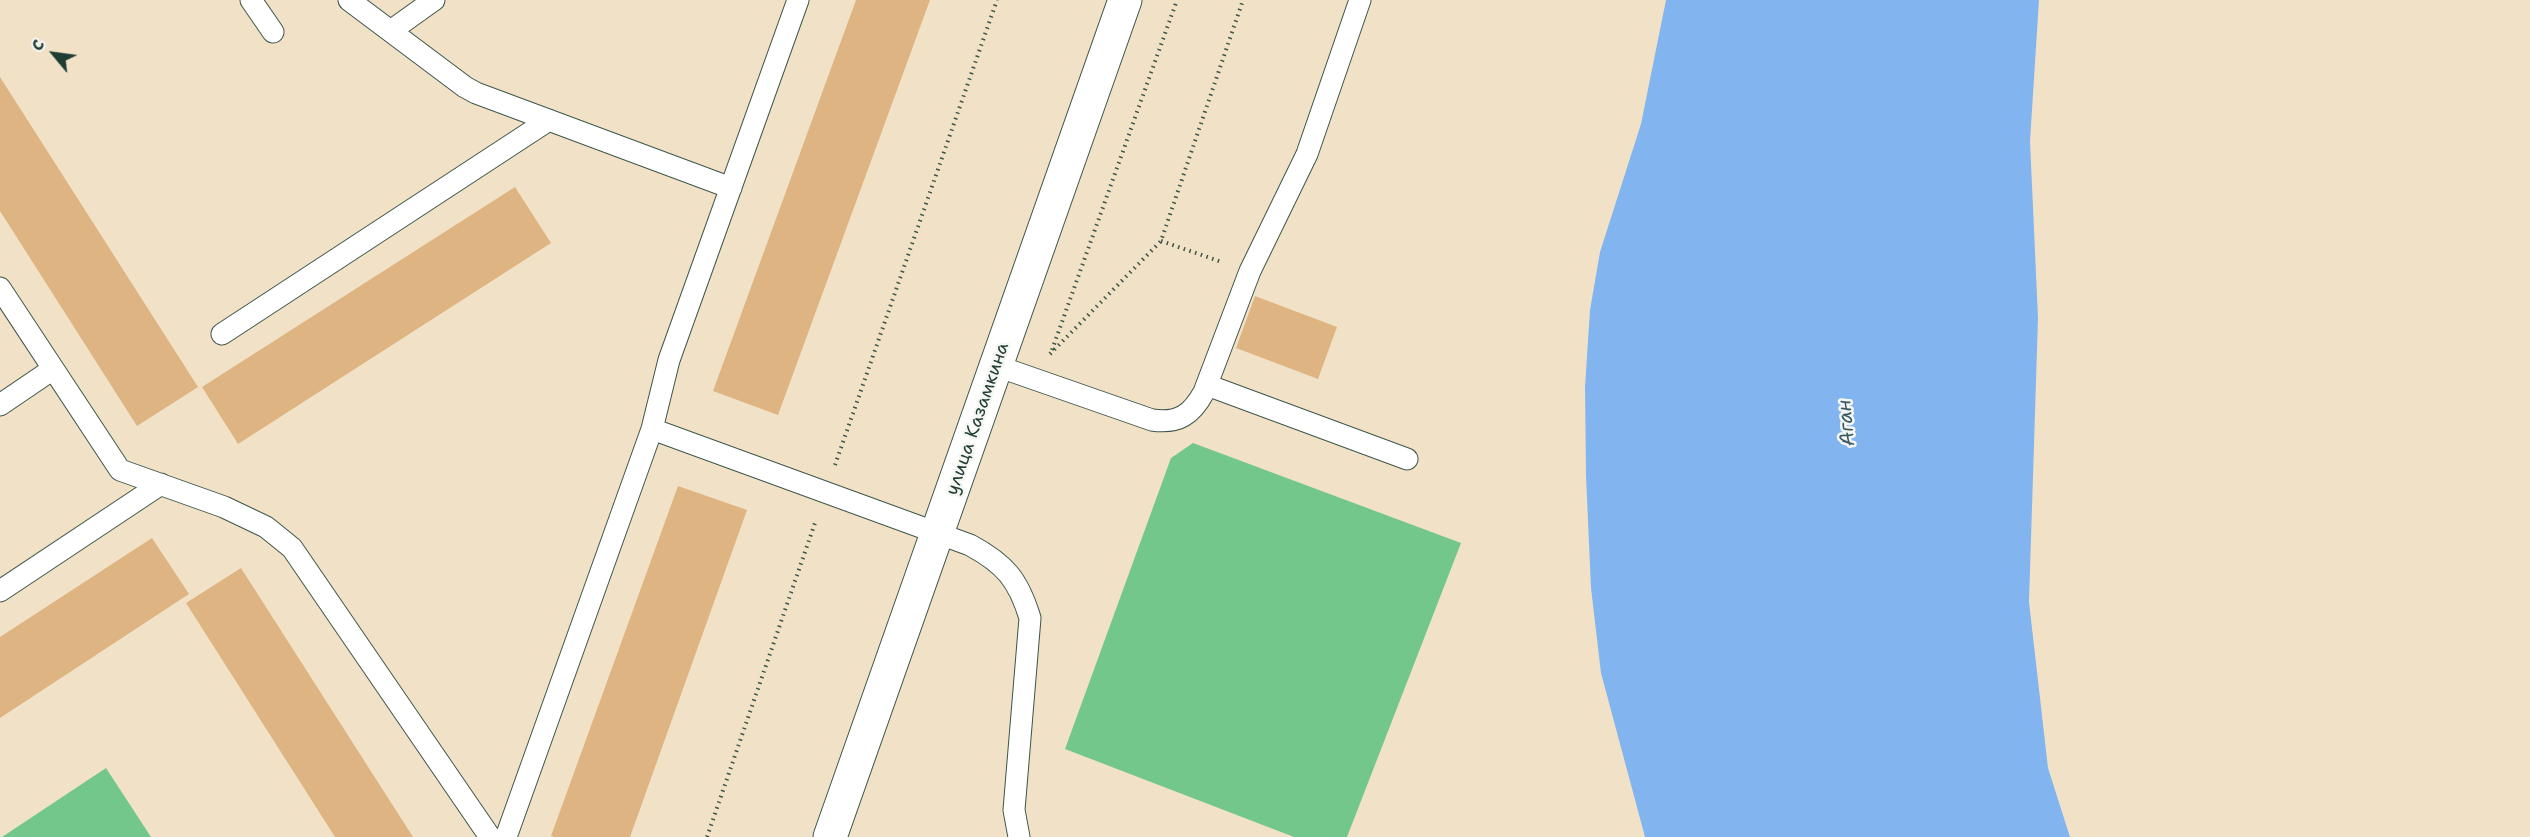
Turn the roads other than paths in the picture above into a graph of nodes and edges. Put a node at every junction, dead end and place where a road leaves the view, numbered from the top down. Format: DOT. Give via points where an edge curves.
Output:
graph roads {
  1 [pos="251,0"];
  2 [pos="349,0"];
  3 [pos="434,0"];
  4 [pos="798,0"];
  5 [pos="1125,0"];
  6 [pos="1360,0"];
  7 [pos="392,30"];
  8 [pos="273,32"];
  9 [pos="549,120"];
  10 [pos="730,188"];
  11 [pos="0,288"];
  12 [pos="222,334"];
  13 [pos="997,366"];
  14 [pos="53,369"];
  15 [pos="1207,385"];
  16 [pos="0,405"];
  17 [pos="652,429"];
  18 [pos="1407,459"];
  19 [pos="120,470"];
  20 [pos="161,484"];
  21 [pos="140,498"];
  22 [pos="939,532"];
  23 [pos="0,591"];
  24 [pos="490,837"];
  25 [pos="506,837"];
  26 [pos="830,837"];
  27 [pos="1019,837"];
  1 -- 8 [label="lane"];
  2 -- 7 [label="lane"];
  3 -- 7 [label="lane"];
  4 -- 10 [label="lane"];
  5 -- 13 [label="main road, улица Казамкина"];
  6 -- 15 [label="lane" via="1307,154 1250,271"];
  7 -- 9 [label="lane" via="465,87"];
  9 -- 10 [label="lane"];
  9 -- 12 [label="lane"];
  10 -- 17 [label="lane" via="669,360"];
  11 -- 14 [label="lane"];
  13 -- 15 [label="lane" via="1165,422 1186,416"];
  13 -- 22 [label="main road, улица Казамкина"];
  14 -- 16 [label="lane"];
  14 -- 19 [label="lane"];
  15 -- 18 [label="lane"];
  17 -- 22 [label="lane"];
  17 -- 25 [label="lane"];
  19 -- 20 [label="lane"];
  19 -- 21 [label="lane"];
  20 -- 21 [label="lane"];
  20 -- 24 [label="lane" via="266,527 292,548"];
  21 -- 23 [label="lane"];
  22 -- 26 [label="main road, улица Казамкина"];
  22 -- 27 [label="lane" via="994,558 1023,594 1030,618 1014,810"];
}
